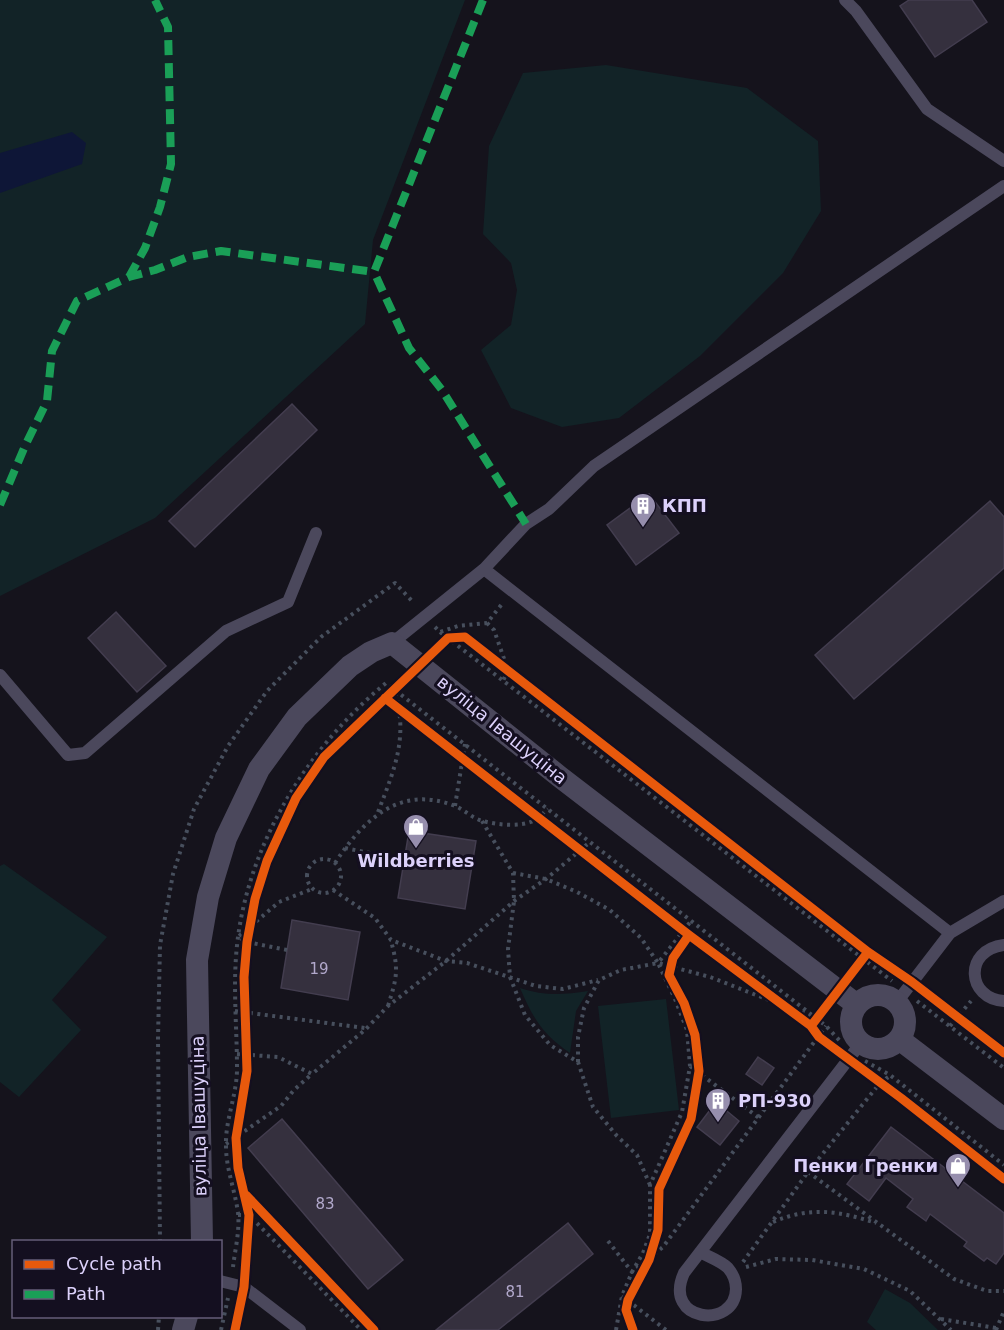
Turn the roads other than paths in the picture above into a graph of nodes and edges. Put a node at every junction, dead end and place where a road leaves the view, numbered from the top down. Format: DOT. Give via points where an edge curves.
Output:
graph roads {
  1 [pos="845,0"];
  2 [pos="1004,161"];
  3 [pos="1004,186"];
  4 [pos="316,533"];
  5 [pos="483,569"];
  6 [pos="392,644"];
  7 [pos="0,675"];
  8 [pos="1004,901"];
  9 [pos="950,933"];
  10 [pos="1004,945"];
  11 [pos="905,992"];
  12 [pos="1004,1001"];
  13 [pos="857,1005"];
  14 [pos="899,1039"];
  15 [pos="854,1052"];
  16 [pos="1004,1119"];
  17 [pos="202,1240"];
  18 [pos="700,1252"];
  19 [pos="226,1282"];
  20 [pos="300,1330"];
  1 -- 2 [label="lane" via="927,110"];
  3 -- 5 [label="lane" via="594,466 549,509 525,524"];
  4 -- 7 [label="lane" via="288,602 226,631 85,753 68,755"];
  5 -- 6 [label="lane"];
  5 -- 9 [label="lane"];
  6 -- 13 [label="street, вуліца Івашуціна"];
  6 -- 17 [label="street, вуліца Івашуціна" via="350,666 297,717 259,770 226,838 208,897 197,960"];
  8 -- 9 [label="lane"];
  9 -- 11 [label="lane"];
  10 -- 12 [label="lane" via="986,950 975,966 978,986 992,999"];
  11 -- 13 [label="street" via="875,995"];
  11 -- 14 [label="street" via="904,1030"];
  13 -- 15 [label="street" via="851,1025"];
  14 -- 15 [label="street" via="881,1049"];
  14 -- 16 [label="street"];
  15 -- 18 [label="lane"];
  18 -- 18 [label="lane" via="684,1273 679,1292 688,1310 706,1318 716,1317 732,1305 736,1286 728,1268"];
  19 -- 20 [label="lane" via="244,1287"];
}
